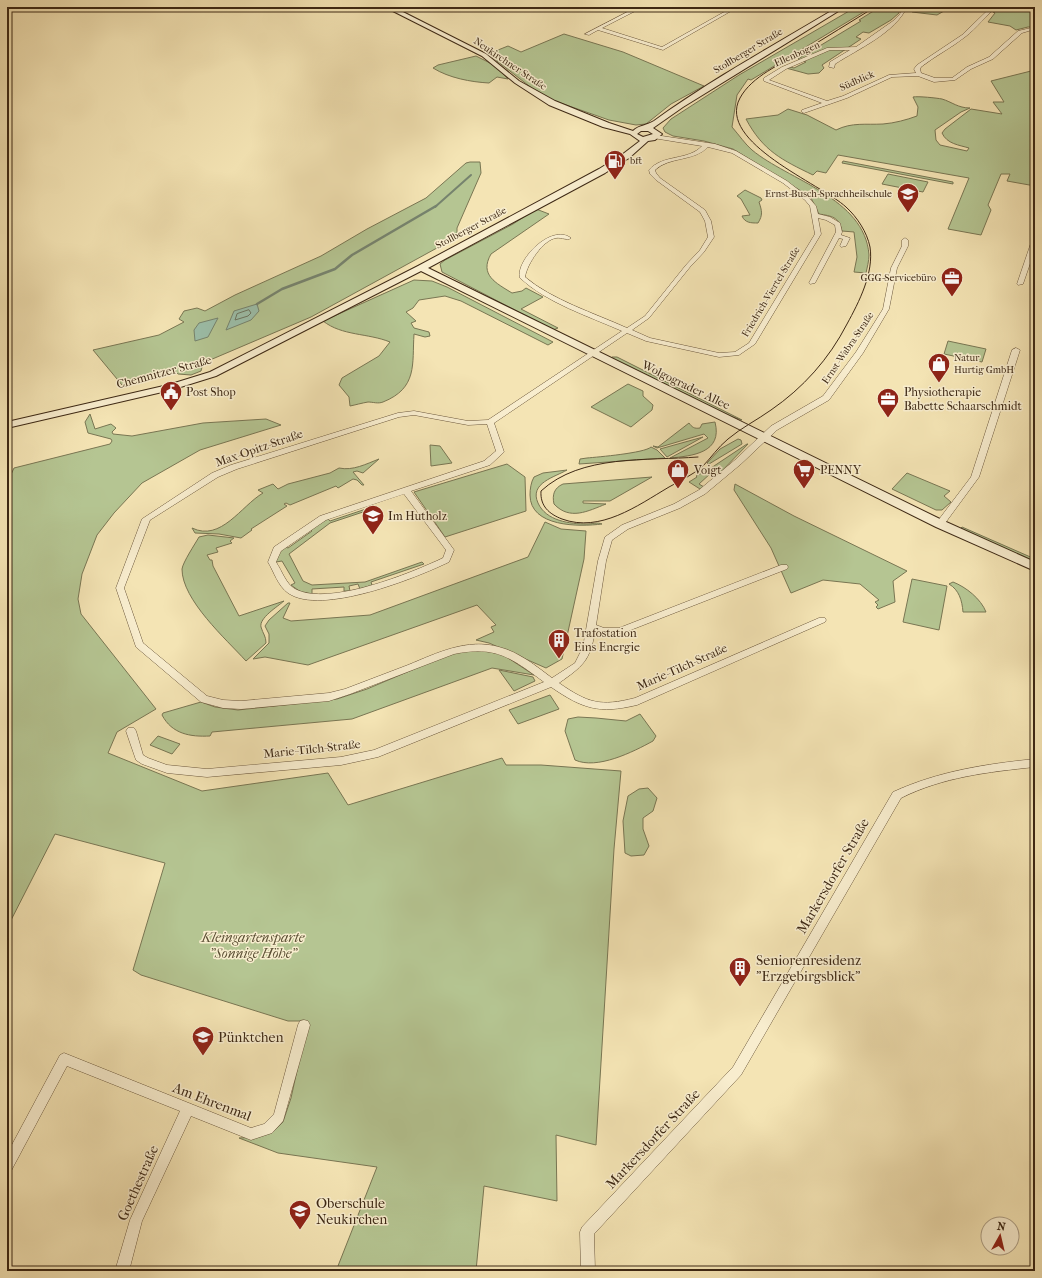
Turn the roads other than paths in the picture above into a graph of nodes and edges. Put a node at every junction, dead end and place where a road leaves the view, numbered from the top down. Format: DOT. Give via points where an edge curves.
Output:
graph roads {
  1 [pos="388,7"];
  2 [pos="641,7"];
  3 [pos="736,7"];
  4 [pos="842,7"];
  5 [pos="905,7"];
  6 [pos="994,7"];
  7 [pos="1035,28"];
  8 [pos="599,29"];
  9 [pos="587,34"];
  10 [pos="856,48"];
  11 [pos="832,67"];
  12 [pos="919,74"];
  13 [pos="827,103"];
  14 [pos="804,111"];
  15 [pos="646,133"];
  16 [pos="646,139"];
  17 [pos="706,145"];
  18 [pos="631,151"];
  19 [pos="816,216"];
  20 [pos="837,236"];
  21 [pos="568,238"];
  22 [pos="905,240"];
  23 [pos="1035,240"];
  24 [pos="843,246"];
  25 [pos="421,268"];
  26 [pos="812,283"];
  27 [pos="1020,284"];
  28 [pos="318,319"];
  29 [pos="626,331"];
  30 [pos="1016,350"];
  31 [pos="593,353"];
  32 [pos="490,422"];
  33 [pos="7,425"];
  34 [pos="764,437"];
  35 [pos="407,492"];
  36 [pos="940,524"];
  37 [pos="784,567"];
  38 [pos="1035,567"];
  39 [pos="822,620"];
  40 [pos="591,627"];
  41 [pos="551,683"];
  42 [pos="131,731"];
  43 [pos="1035,763"];
  44 [pos="304,1025"];
  45 [pos="187,1110"];
  46 [pos="7,1167"];
  47 [pos="122,1271"];
  48 [pos="588,1271"];
  1 -- 15 [label="main road, Neukirchner Straße" via="484,55 532,93 552,103 601,122"];
  2 -- 8 [label="street"];
  3 -- 8 [label="street" via="663,49"];
  4 -- 15 [label="main road, Stollberger Straße" via="680,105"];
  5 -- 10 [label="street" via="899,19"];
  6 -- 12 [label="street" via="959,41 919,66 916,69"];
  7 -- 12 [label="street" via="1020,32 991,58 969,68 958,77 941,81 928,79"];
  8 -- 9 [label="street"];
  10 -- 11 [label="street" via="832,63"];
  10 -- 13 [label="street, Ellenbogen" via="829,49 784,68 766,79 767,82"];
  12 -- 13 [label="street, Südblick" via="891,76"];
  13 -- 14 [label="street, Südblick"];
  15 -- 16 [label="main road, Neukirchner Straße"];
  15 -- 17 [label="street, Friedrich-Viertel-Straße"];
  15 -- 18 [label="main road"];
  16 -- 18 [label="main road, Stollberger Straße"];
  17 -- 19 [label="street, Friedrich-Viertel-Straße" via="734,152 797,190 813,206"];
  17 -- 29 [label="street" via="698,151 658,163 653,168 653,174 703,211 711,236 702,251 647,317"];
  18 -- 25 [label="main road, Stollberger Straße" via="602,171"];
  19 -- 20 [label="street" via="828,218 838,224"];
  19 -- 29 [label="street, Friedrich-Viertel-Straße" via="818,234 752,344 737,354 708,354 648,340"];
  20 -- 24 [label="street" via="847,238"];
  20 -- 26 [label="street"];
  21 -- 29 [label="street, Friedrich-Viertel-Straße" via="556,236 548,239 523,268 522,277 549,296"];
  22 -- 34 [label="street, Ernst-Wabra-Straße" via="905,246 894,268 886,309 826,398 774,428"];
  23 -- 27 [label="street"];
  25 -- 28 [label="main road, Stollberger Straße"];
  25 -- 31 [label="main road, Wolgograder Allee"];
  28 -- 33 [label="main road, Chemnitzer Straße" via="213,374 171,387"];
  29 -- 31 [label="street"];
  30 -- 36 [label="street" via="975,477"];
  31 -- 32 [label="street"];
  31 -- 34 [label="main road, Wolgograder Allee"];
  32 -- 35 [label="street" via="500,452 494,459"];
  32 -- 41 [label="street, Max-Opitz-Straße" via="468,423 414,413 398,415 215,475 146,519 120,588 139,645 204,699 223,704 241,705 329,697 465,647 496,648 514,655"];
  34 -- 36 [label="main road, Wolgograder Allee"];
  34 -- 40 [label="street, Marie-Tilch-Straße" via="702,492 677,506 624,527 608,539"];
  35 -- 35 [label="street" via="322,518 277,549 272,562 287,588 299,596 309,597 364,592 446,560 450,556 450,550"];
  36 -- 38 [label="main road, Wolgograder Allee"];
  37 -- 40 [label="street" via="620,631 604,631"];
  39 -- 41 [label="street, Marie-Tilch-Straße" via="637,701 620,706 591,705"];
  40 -- 41 [label="street, Marie-Tilch-Straße" via="588,647 578,664"];
  41 -- 42 [label="street, Marie-Tilch-Straße" via="375,754 341,761 207,773 168,769 139,757"];
  43 -- 48 [label="street, Markersdorfer Straße" via="959,772 916,785 897,795 737,1071 587,1232"];
  44 -- 45 [label="street, Am Ehrenmal" via="278,1117 268,1129 251,1134"];
  45 -- 46 [label="street, Am Ehrenmal" via="64,1059"];
  45 -- 47 [label="street, Goethestraße" via="136,1220"];
}
